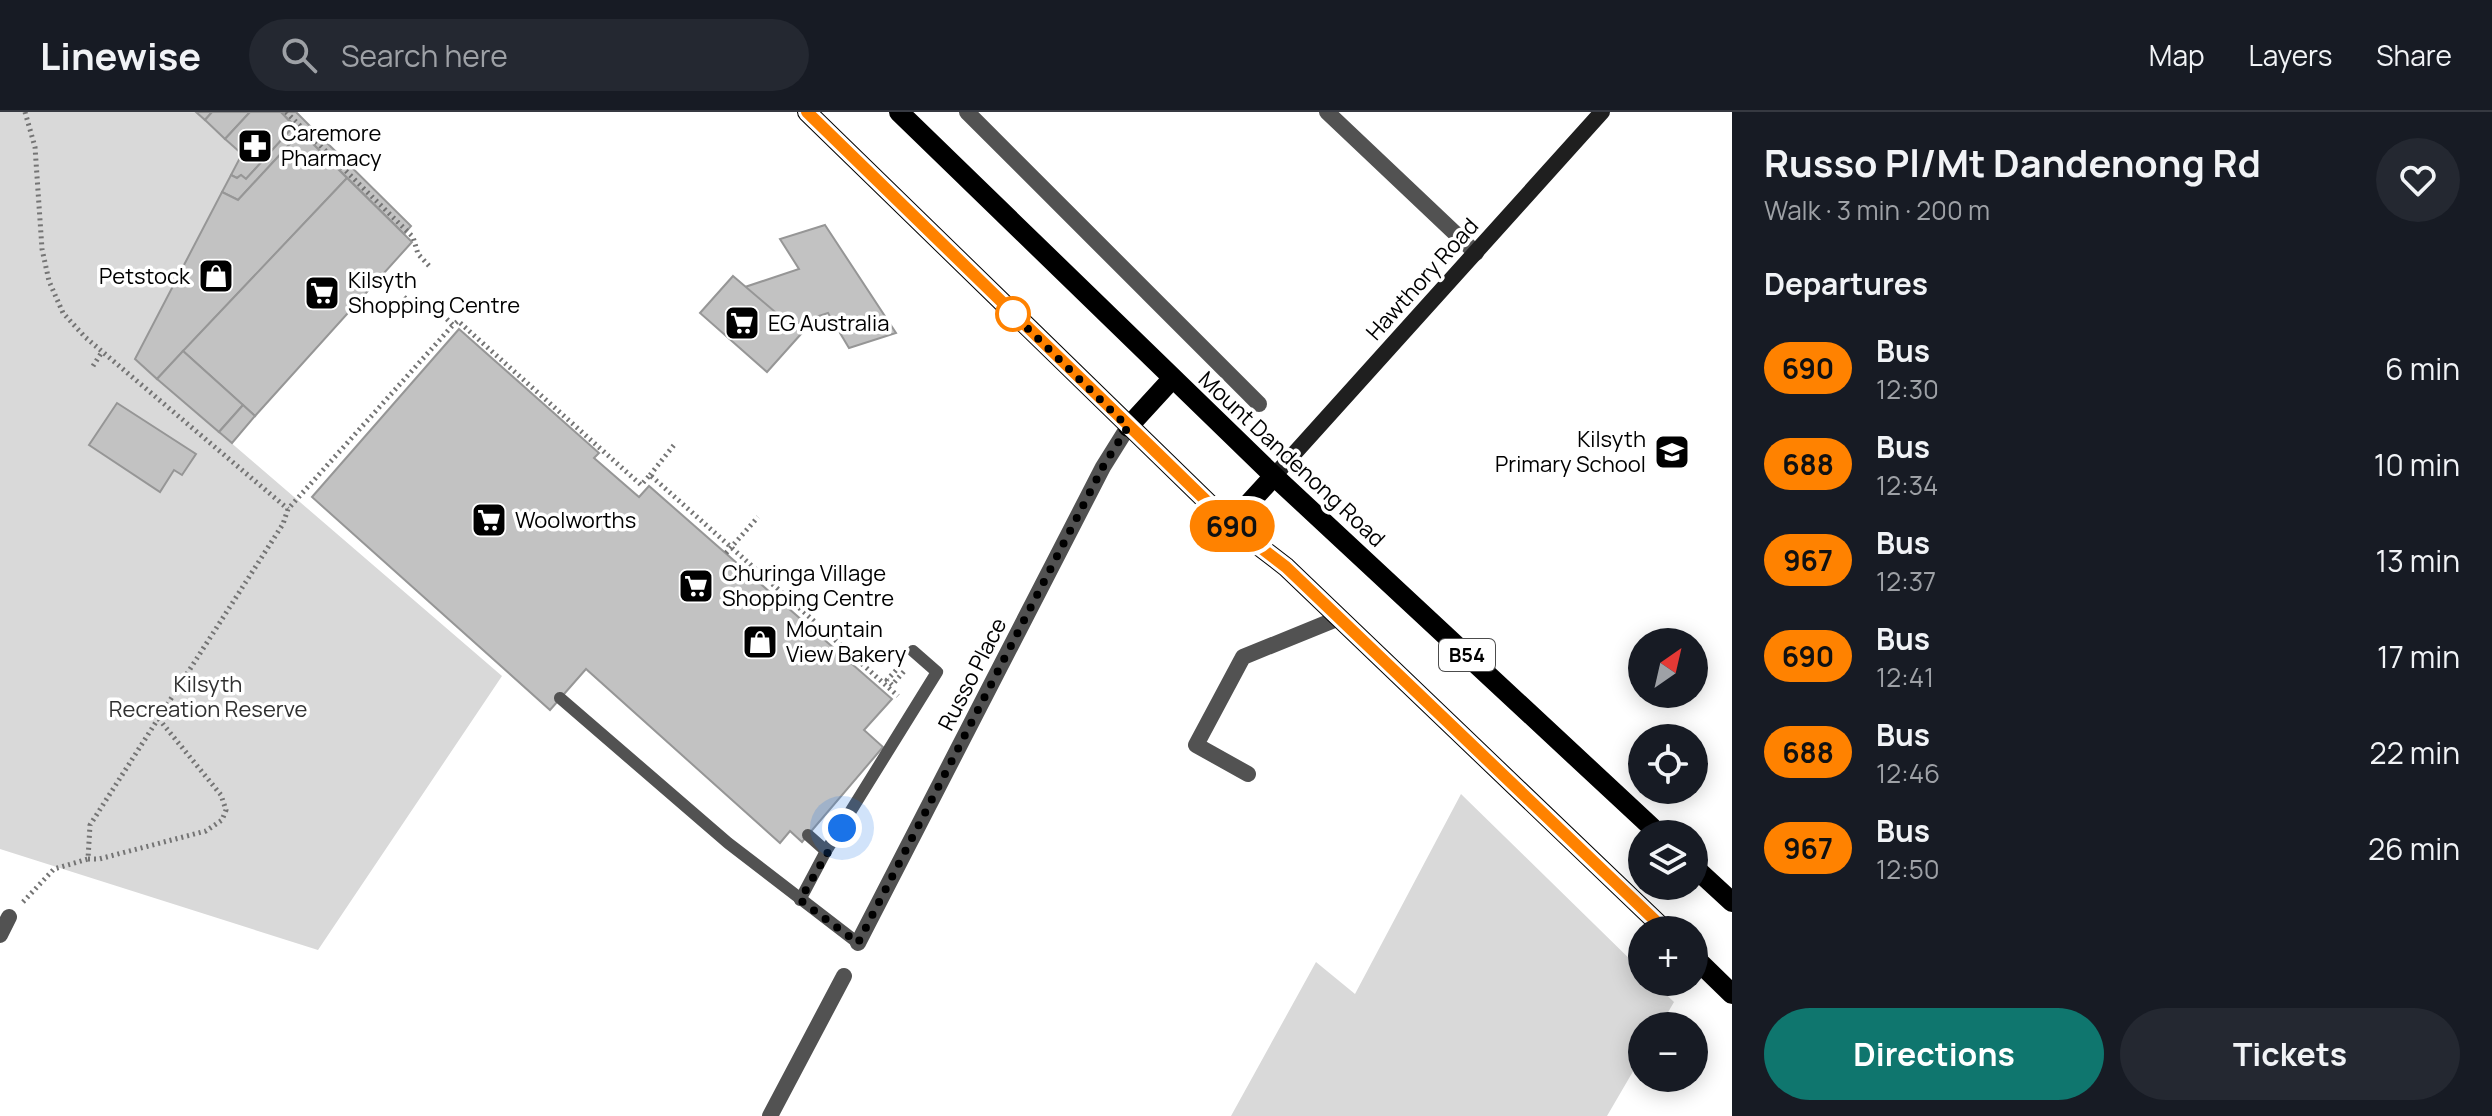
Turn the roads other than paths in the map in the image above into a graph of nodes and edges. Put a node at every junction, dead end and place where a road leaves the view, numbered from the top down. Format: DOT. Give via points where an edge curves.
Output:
graph roads {
  1 [pos="807,112"];
  2 [pos="899,112"];
  3 [pos="967,112"];
  4 [pos="1327,112"];
  5 [pos="1599,113"];
  6 [pos="1476,253"];
  7 [pos="1172,379"];
  8 [pos="1259,404"];
  9 [pos="1128,427"];
  10 [pos="1274,476"];
  11 [pos="1230,524"];
  12 [pos="1339,618"];
  13 [pos="913,651"];
  14 [pos="560,698"];
  15 [pos="1248,774"];
  16 [pos="1644,820"];
  17 [pos="808,835"];
  18 [pos="826,851"];
  19 [pos="1708,880"];
  20 [pos="800,900"];
  21 [pos="1732,902"];
  22 [pos="1650,916"];
  23 [pos="9,917"];
  24 [pos="0,935"];
  25 [pos="858,943"];
  26 [pos="1708,971"];
  27 [pos="844,976"];
  28 [pos="1732,994"];
  29 [pos="770,1116"];
  1 -- 9 [label="main road, B54"];
  2 -- 7 [label="main road, Mount Dandenong Road / B54"];
  3 -- 8 [label="street, Mount Dandenong Road"];
  4 -- 6 [label="street"];
  5 -- 6 [label="main road, Hawthory Road"];
  6 -- 10 [label="main road, Hawthory Road"];
  7 -- 9 [label="main road"];
  7 -- 10 [label="main road, Mount Dandenong Road / B54"];
  9 -- 11 [label="main road, B54"];
  9 -- 25 [label="street, Russo Place"];
  10 -- 11 [label="main road"];
  10 -- 16 [label="main road, Mount Dandenong Road / B54"];
  11 -- 12 [label="main road, B54" via="1286,567"];
  12 -- 15 [label="street" via="1243,657 1196,745"];
  12 -- 22 [label="main road, B54"];
  13 -- 18 [label="lane" via="937,672"];
  14 -- 20 [label="lane"];
  17 -- 18 [label="lane"];
  18 -- 20 [label="lane"];
  19 -- 21 [label="main road"];
  20 -- 25 [label="lane"];
  23 -- 24 [label="street"];
  26 -- 28 [label="main road"];
  27 -- 29 [label="street"];
}
